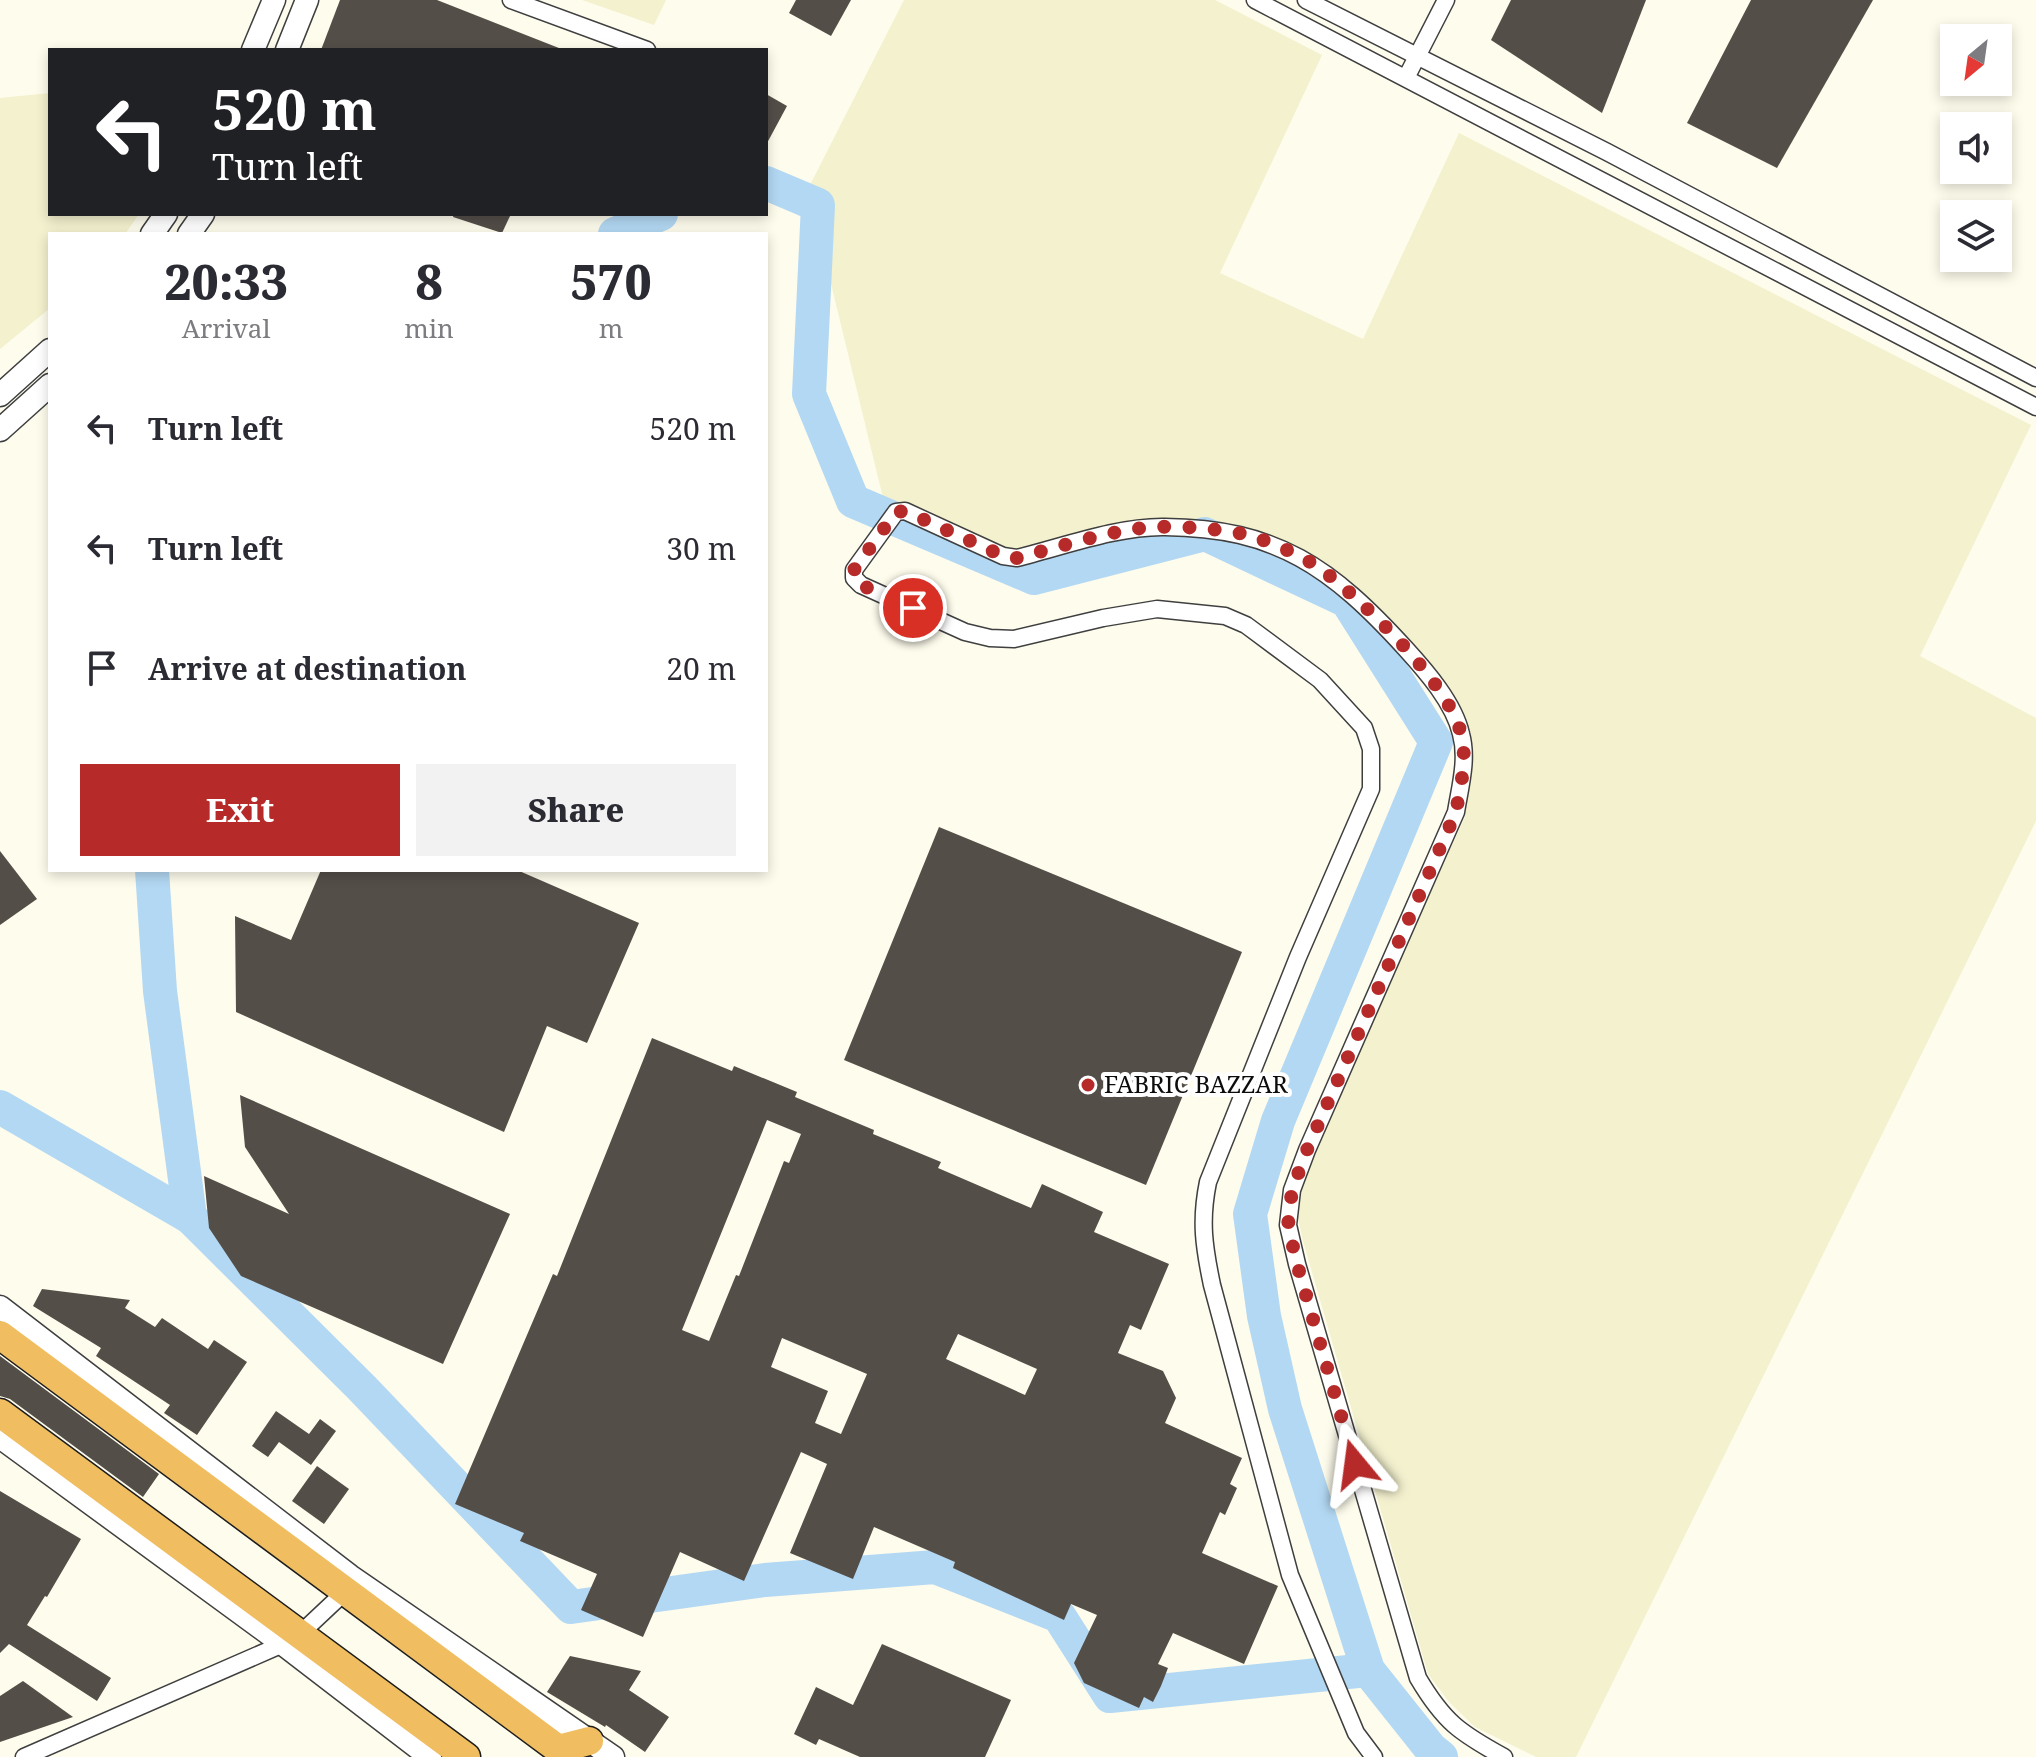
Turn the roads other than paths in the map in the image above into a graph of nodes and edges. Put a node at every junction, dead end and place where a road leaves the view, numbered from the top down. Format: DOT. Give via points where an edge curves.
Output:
graph roads {
  1 [pos="274,0"];
  2 [pos="307,0"];
  3 [pos="511,0"];
  4 [pos="1255,0"];
  5 [pos="1306,0"];
  6 [pos="1446,0"];
  7 [pos="254,48"];
  8 [pos="288,48"];
  9 [pos="642,48"];
  10 [pos="1416,57"];
  11 [pos="1406,78"];
  12 [pos="48,352"];
  13 [pos="2036,378"];
  14 [pos="48,387"];
  15 [pos="0,395"];
  16 [pos="2036,407"];
  17 [pos="0,430"];
  18 [pos="0,1307"];
  19 [pos="0,1335"];
  20 [pos="0,1413"];
  21 [pos="0,1437"];
  22 [pos="351,1586"];
  23 [pos="291,1639"];
  24 [pos="582,1751"];
  25 [pos="24,1757"];
  26 [pos="430,1757"];
  27 [pos="466,1757"];
  28 [pos="1374,1757"];
  29 [pos="1504,1757"];
  1 -- 7 [label="street"];
  2 -- 8 [label="street"];
  3 -- 9 [label="street"];
  4 -- 11 [label="street"];
  5 -- 10 [label="street"];
  6 -- 10 [label="street"];
  10 -- 11 [label="street"];
  10 -- 13 [label="street"];
  11 -- 16 [label="street"];
  12 -- 15 [label="street"];
  14 -- 17 [label="street"];
  18 -- 22 [label="street"];
  19 -- 22 [label="highway"];
  20 -- 23 [label="highway"];
  21 -- 23 [label="street"];
  22 -- 23 [label="street"];
  22 -- 24 [label="highway"];
  23 -- 25 [label="street"];
  23 -- 26 [label="street"];
  23 -- 27 [label="highway"];
  28 -- 29 [label="street" via="1340,1699 1290,1575 1212,1285 1202,1208 1287,985 1371,789 1371,749 1364,728 1320,680 1246,625 1225,616 1157,609 1014,639 990,638 861,585 854,570 896,512 905,511 1017,558 1135,529 1245,534 1319,567 1424,669 1449,708 1461,733 1464,765 1456,812 1307,1150 1292,1190 1288,1225 1418,1678 1437,1710 1468,1737"];
}
